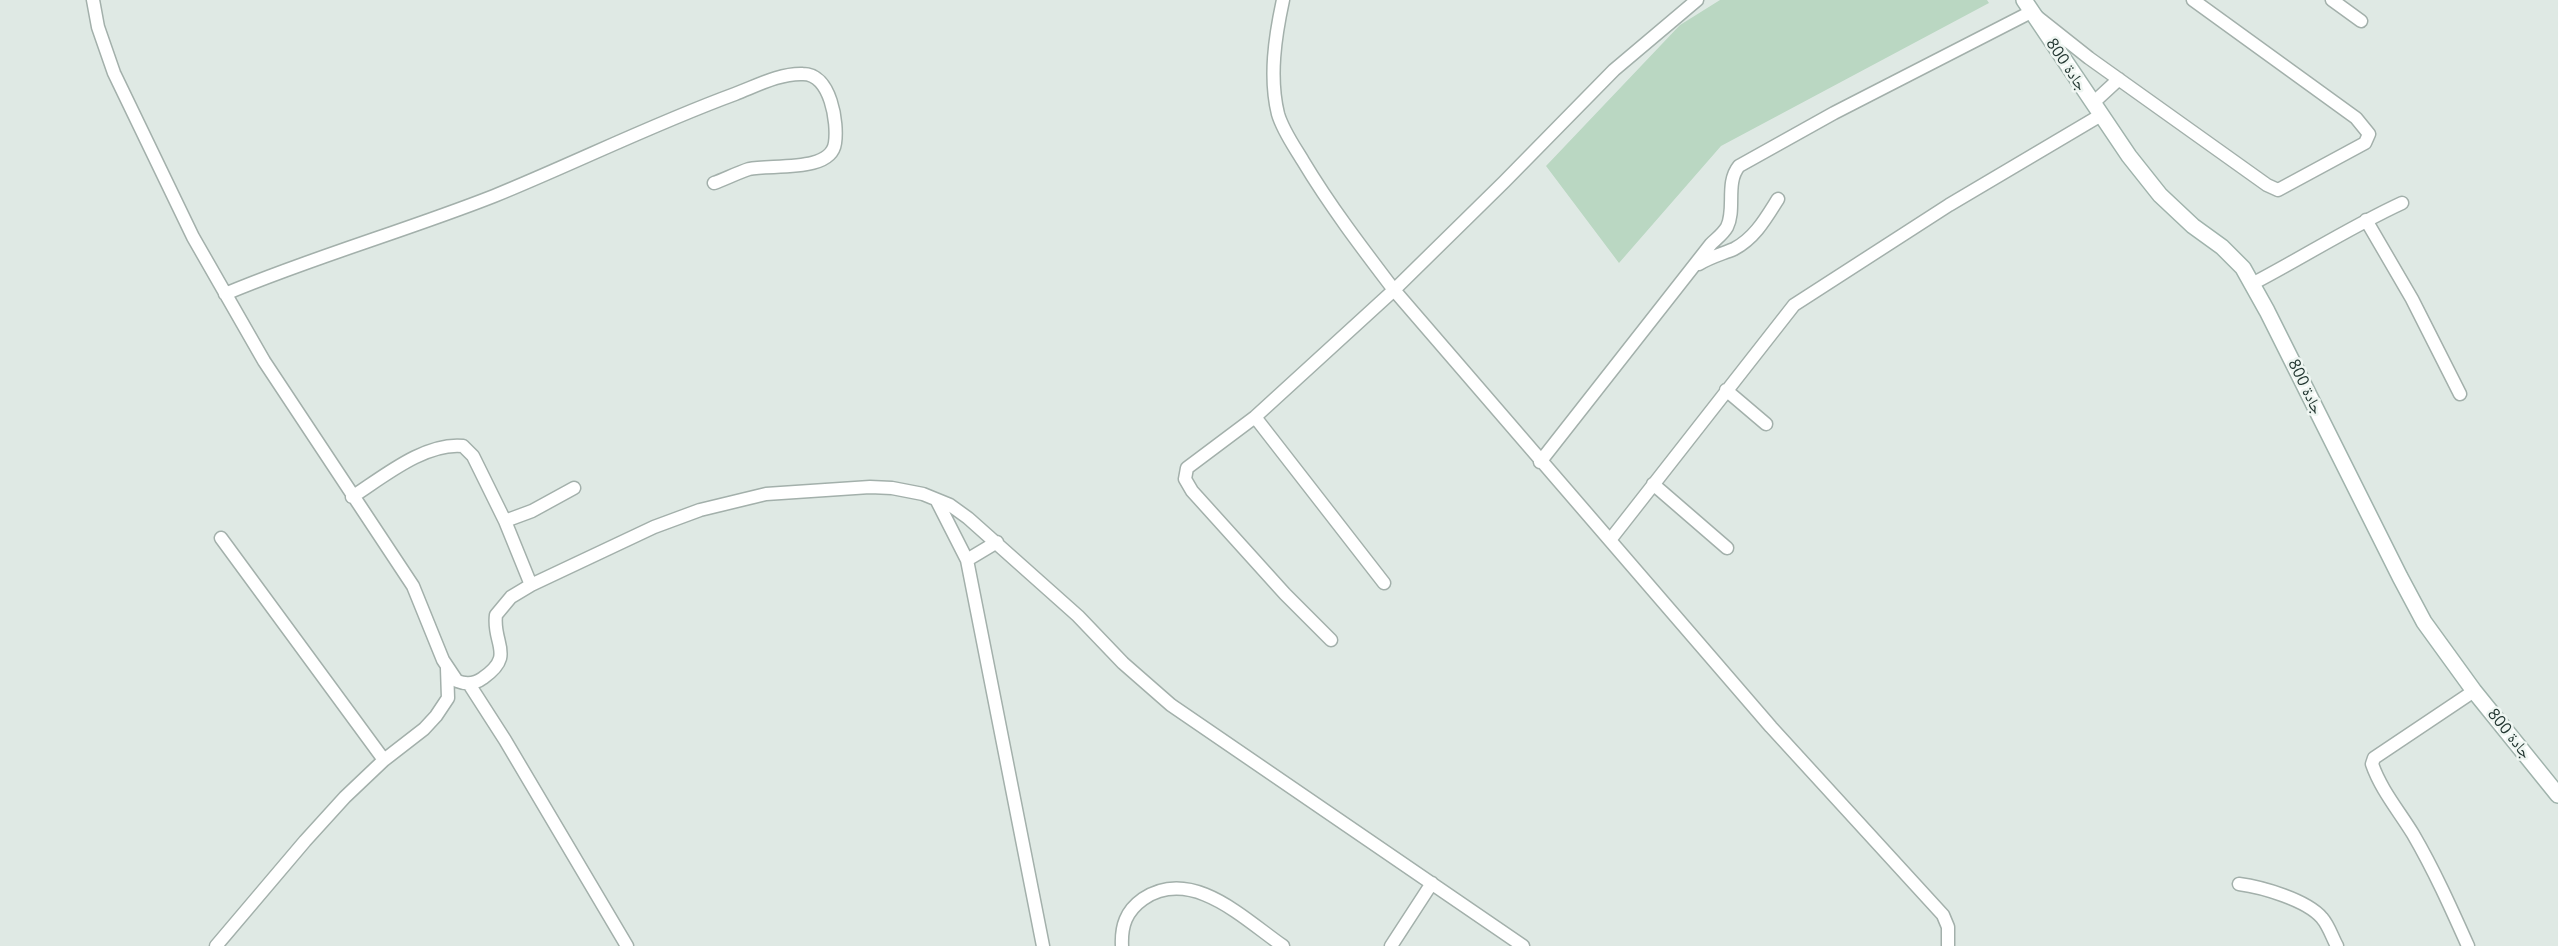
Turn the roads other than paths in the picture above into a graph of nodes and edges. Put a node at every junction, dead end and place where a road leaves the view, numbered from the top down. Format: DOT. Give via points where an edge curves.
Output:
graph roads {
  1 [pos="93,0"];
  2 [pos="1283,0"];
  3 [pos="1697,0"];
  4 [pos="2193,0"];
  5 [pos="2332,0"];
  6 [pos="2027,6"];
  7 [pos="2361,21"];
  8 [pos="2120,79"];
  9 [pos="2097,109"];
  10 [pos="714,184"];
  11 [pos="1778,199"];
  12 [pos="2402,204"];
  13 [pos="2366,220"];
  14 [pos="1692,268"];
  15 [pos="2252,284"];
  16 [pos="1394,290"];
  17 [pos="225,294"];
  18 [pos="1726,390"];
  19 [pos="2460,394"];
  20 [pos="1255,416"];
  21 [pos="1766,424"];
  22 [pos="1540,462"];
  23 [pos="1653,484"];
  24 [pos="574,488"];
  25 [pos="352,497"];
  26 [pos="937,501"];
  27 [pos="505,521"];
  28 [pos="221,538"];
  29 [pos="1610,540"];
  30 [pos="997,542"];
  31 [pos="1728,548"];
  32 [pos="967,560"];
  33 [pos="1384,583"];
  34 [pos="531,585"];
  35 [pos="1331,640"];
  36 [pos="447,668"];
  37 [pos="469,684"];
  38 [pos="2474,691"];
  39 [pos="384,760"];
  40 [pos="2558,795"];
  41 [pos="1432,883"];
  42 [pos="2239,884"];
  43 [pos="216,946"];
  44 [pos="627,946"];
  45 [pos="1043,946"];
  46 [pos="1122,946"];
  47 [pos="1283,946"];
  48 [pos="1392,946"];
  49 [pos="1523,946"];
  50 [pos="1948,946"];
  51 [pos="2337,946"];
  52 [pos="2468,946"];
  1 -- 17 [label="street" via="98,27 114,72 193,236"];
  2 -- 16 [label="street" via="1274,71 1274,91 1281,122 1313,178"];
  3 -- 16 [label="street" via="1614,70"];
  4 -- 8 [label="street" via="2356,118 2369,134 2365,143 2278,190"];
  5 -- 7 [label="street"];
  6 -- 8 [label="street"];
  6 -- 9 [label="main road, جادة 800"];
  6 -- 14 [label="street" via="1739,166 1731,188 1727,226"];
  8 -- 9 [label="street"];
  9 -- 15 [label="main road, جادة 800" via="2160,195 2222,248 2242,268"];
  9 -- 18 [label="street" via="1794,304"];
  10 -- 17 [label="street" via="747,170 809,164 830,156 835,148 837,123 831,100 818,80 805,74 778,78 680,114 494,196 282,270"];
  11 -- 14 [label="street" via="1752,237"];
  12 -- 13 [label="street"];
  13 -- 15 [label="street"];
  13 -- 19 [label="street" via="2412,299"];
  14 -- 22 [label="street"];
  15 -- 38 [label="main road, جادة 800" via="2424,622"];
  16 -- 20 [label="street"];
  16 -- 22 [label="street"];
  17 -- 25 [label="street" via="264,362"];
  18 -- 21 [label="street"];
  18 -- 23 [label="street"];
  20 -- 33 [label="street"];
  20 -- 35 [label="street" via="1190,464 1185,472 1186,482 1285,594"];
  22 -- 29 [label="street"];
  23 -- 29 [label="street"];
  23 -- 31 [label="street"];
  24 -- 27 [label="street" via="532,511"];
  25 -- 27 [label="street" via="404,463 435,450 463,446 473,456"];
  25 -- 36 [label="street" via="413,586"];
  26 -- 30 [label="street" via="950,505"];
  26 -- 32 [label="street"];
  26 -- 34 [label="street" via="909,490 870,487 766,494 681,517"];
  27 -- 34 [label="street"];
  28 -- 39 [label="street"];
  29 -- 50 [label="street" via="1764,720 1942,915 1948,927"];
  30 -- 32 [label="street"];
  30 -- 41 [label="street" via="1171,705"];
  32 -- 45 [label="street"];
  34 -- 37 [label="street" via="498,611 496,620 501,658 491,672"];
  36 -- 37 [label="street" via="457,681"];
  36 -- 39 [label="street" via="448,693 442,708 424,729"];
  37 -- 44 [label="street"];
  38 -- 40 [label="main road, جادة 800"];
  38 -- 52 [label="street" via="2377,756 2372,764 2418,843"];
  39 -- 43 [label="street" via="311,834"];
  41 -- 48 [label="street"];
  41 -- 49 [label="street"];
  42 -- 51 [label="street" via="2304,905 2322,918"];
  46 -- 47 [label="street" via="1124,922 1138,904 1158,892 1179,887 1206,895"];
}
